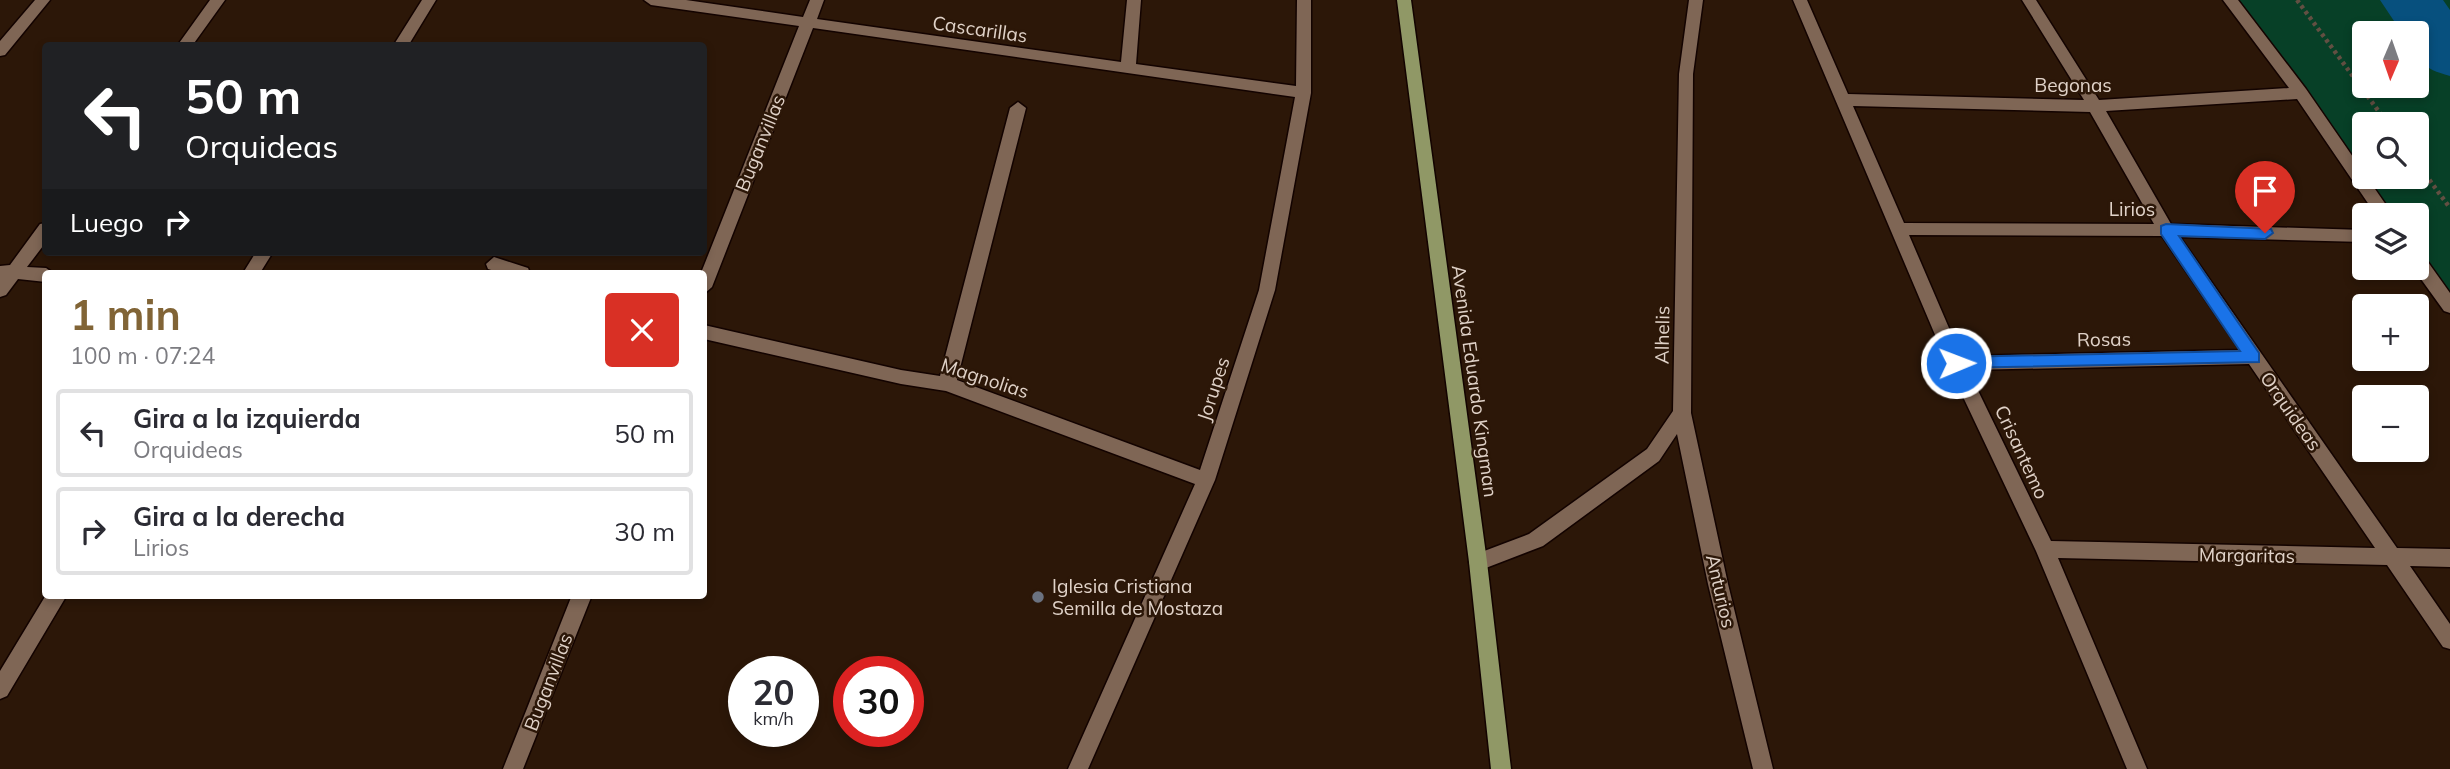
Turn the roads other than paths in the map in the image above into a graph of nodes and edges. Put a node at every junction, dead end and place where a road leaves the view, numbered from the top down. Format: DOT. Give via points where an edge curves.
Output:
graph roads {
  1 [pos="43,0"];
  2 [pos="218,0"];
  3 [pos="429,0"];
  4 [pos="651,0"];
  5 [pos="817,0"];
  6 [pos="1134,0"];
  7 [pos="1304,0"];
  8 [pos="1404,0"];
  9 [pos="1696,0"];
  10 [pos="1800,0"];
  11 [pos="2029,0"];
  12 [pos="2230,0"];
  13 [pos="808,24"];
  14 [pos="187,42"];
  15 [pos="403,42"];
  16 [pos="0,51"];
  17 [pos="1128,70"];
  18 [pos="1303,93"];
  19 [pos="2301,93"];
  20 [pos="1845,100"];
  21 [pos="2095,106"];
  22 [pos="1018,108"];
  23 [pos="2377,203"];
  24 [pos="1899,229"];
  25 [pos="2166,230"];
  26 [pos="42,233"];
  27 [pos="2352,236"];
  28 [pos="494,264"];
  29 [pos="513,270"];
  30 [pos="6,272"];
  31 [pos="42,275"];
  32 [pos="2429,277"];
  33 [pos="707,279"];
  34 [pos="0,290"];
  35 [pos="2450,306"];
  36 [pos="707,333"];
  37 [pos="2253,358"];
  38 [pos="1956,363"];
  39 [pos="947,384"];
  40 [pos="1682,413"];
  41 [pos="1206,480"];
  42 [pos="2045,549"];
  43 [pos="2394,558"];
  44 [pos="2450,558"];
  45 [pos="1478,562"];
  46 [pos="55,599"];
  47 [pos="580,599"];
  48 [pos="2450,639"];
  49 [pos="0,689"];
  50 [pos="513,769"];
  51 [pos="1078,769"];
  52 [pos="1501,769"];
  53 [pos="1763,769"];
  54 [pos="2137,769"];
  1 -- 16 [label="street"];
  2 -- 14 [label="street"];
  3 -- 15 [label="street"];
  4 -- 13 [label="street, Cascarillas"];
  5 -- 13 [label="street, Buganvillas"];
  6 -- 17 [label="street"];
  7 -- 18 [label="street, Jorupes"];
  8 -- 45 [label="main road, Avenida Eduardo Kingman"];
  9 -- 40 [label="street, Alhelis" via="1686,75"];
  10 -- 20 [label="street, Crisantemo"];
  11 -- 21 [label="street, Orquideas"];
  12 -- 19 [label="street"];
  13 -- 17 [label="street, Cascarillas"];
  13 -- 33 [label="street, Buganvillas"];
  17 -- 18 [label="street, Cascarillas"];
  18 -- 41 [label="street, Jorupes" via="1267,290"];
  19 -- 21 [label="street, Begonas"];
  19 -- 23 [label="street"];
  20 -- 21 [label="street, Begonas"];
  20 -- 24 [label="street, Crisantemo"];
  21 -- 25 [label="street, Orquideas"];
  22 -- 39 [label="street"];
  24 -- 25 [label="street, Lirios"];
  24 -- 38 [label="street, Crisantemo"];
  25 -- 27 [label="street, Lirios"];
  25 -- 37 [label="street, Orquideas"];
  26 -- 30 [label="street"];
  28 -- 29 [label="street"];
  30 -- 31 [label="street"];
  30 -- 34 [label="street"];
  32 -- 35 [label="street"];
  36 -- 39 [label="street, Magnolias"];
  37 -- 38 [label="street, Rosas"];
  37 -- 43 [label="street, Orquideas"];
  38 -- 42 [label="street, Crisantemo"];
  39 -- 41 [label="street, Magnolias"];
  40 -- 45 [label="street" via="1653,455 1536,540"];
  40 -- 53 [label="street, Anturios"];
  41 -- 51 [label="street, Jorupes"];
  42 -- 43 [label="street, Margaritas"];
  42 -- 54 [label="street, Crisantemo"];
  43 -- 44 [label="street, Margaritas"];
  43 -- 48 [label="street, Orquideas"];
  45 -- 52 [label="main road, Avenida Eduardo Kingman"];
  46 -- 49 [label="street"];
  47 -- 50 [label="street, Buganvillas"];
}
